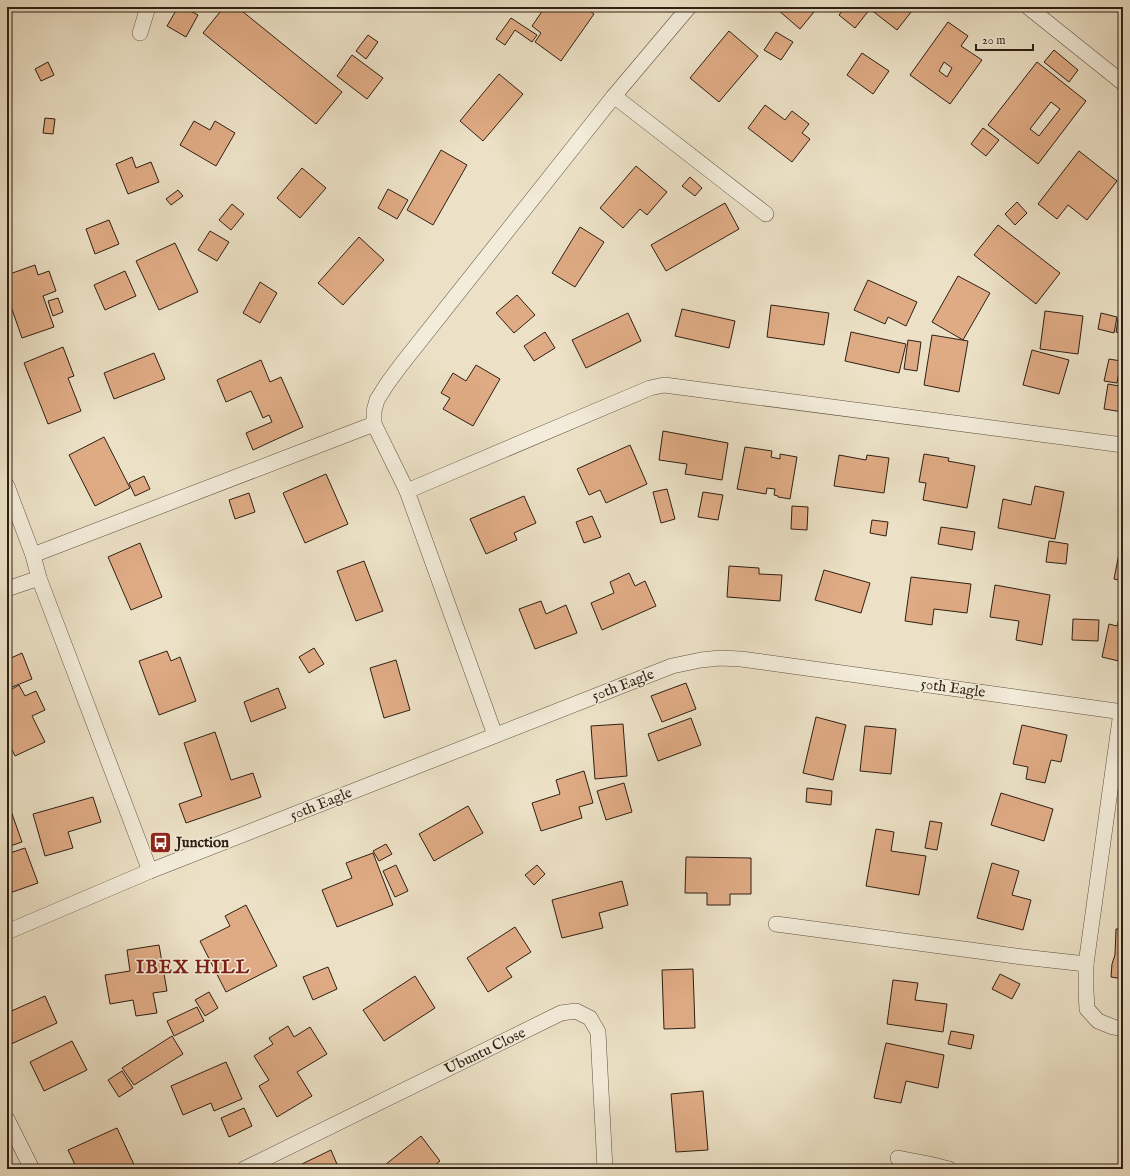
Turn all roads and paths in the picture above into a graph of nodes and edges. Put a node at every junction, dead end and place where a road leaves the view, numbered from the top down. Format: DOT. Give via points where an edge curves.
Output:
graph roads {
  1 [pos="148,7"];
  2 [pos="689,7"];
  3 [pos="1028,7"];
  4 [pos="140,33"];
  5 [pos="1123,83"];
  6 [pos="614,96"];
  7 [pos="766,214"];
  8 [pos="374,424"];
  9 [pos="1123,445"];
  10 [pos="7,486"];
  11 [pos="407,491"];
  12 [pos="33,555"];
  13 [pos="39,578"];
  14 [pos="7,590"];
  15 [pos="1122,712"];
  16 [pos="495,735"];
  17 [pos="150,871"];
  18 [pos="776,924"];
  19 [pos="7,932"];
  20 [pos="1086,964"];
  21 [pos="1123,1029"];
  22 [pos="7,1119"];
  23 [pos="898,1158"];
  24 [pos="32,1169"];
  25 [pos="244,1169"];
  26 [pos="605,1169"];
  27 [pos="949,1169"];
  1 -- 4 [label="street"];
  2 -- 6 [label="street"];
  3 -- 5 [label="street"];
  6 -- 7 [label="street"];
  6 -- 8 [label="street" via="392,377 377,400"];
  8 -- 11 [label="street"];
  8 -- 12 [label="street"];
  9 -- 11 [label="street" via="664,385 650,388"];
  10 -- 12 [label="street"];
  11 -- 16 [label="street"];
  12 -- 13 [label="street"];
  13 -- 14 [label="street"];
  13 -- 17 [label="street"];
  15 -- 16 [label="street, 50th Eagle" via="720,658 672,666"];
  15 -- 20 [label="street"];
  16 -- 17 [label="street, 50th Eagle"];
  17 -- 19 [label="street, 50th Eagle"];
  18 -- 20 [label="street"];
  20 -- 21 [label="street" via="1087,1009 1098,1021"];
  22 -- 24 [label="street"];
  23 -- 27 [label="street"];
  25 -- 26 [label="street, Ubuntu Close" via="561,1013 576,1011 590,1018 598,1032"];
}
